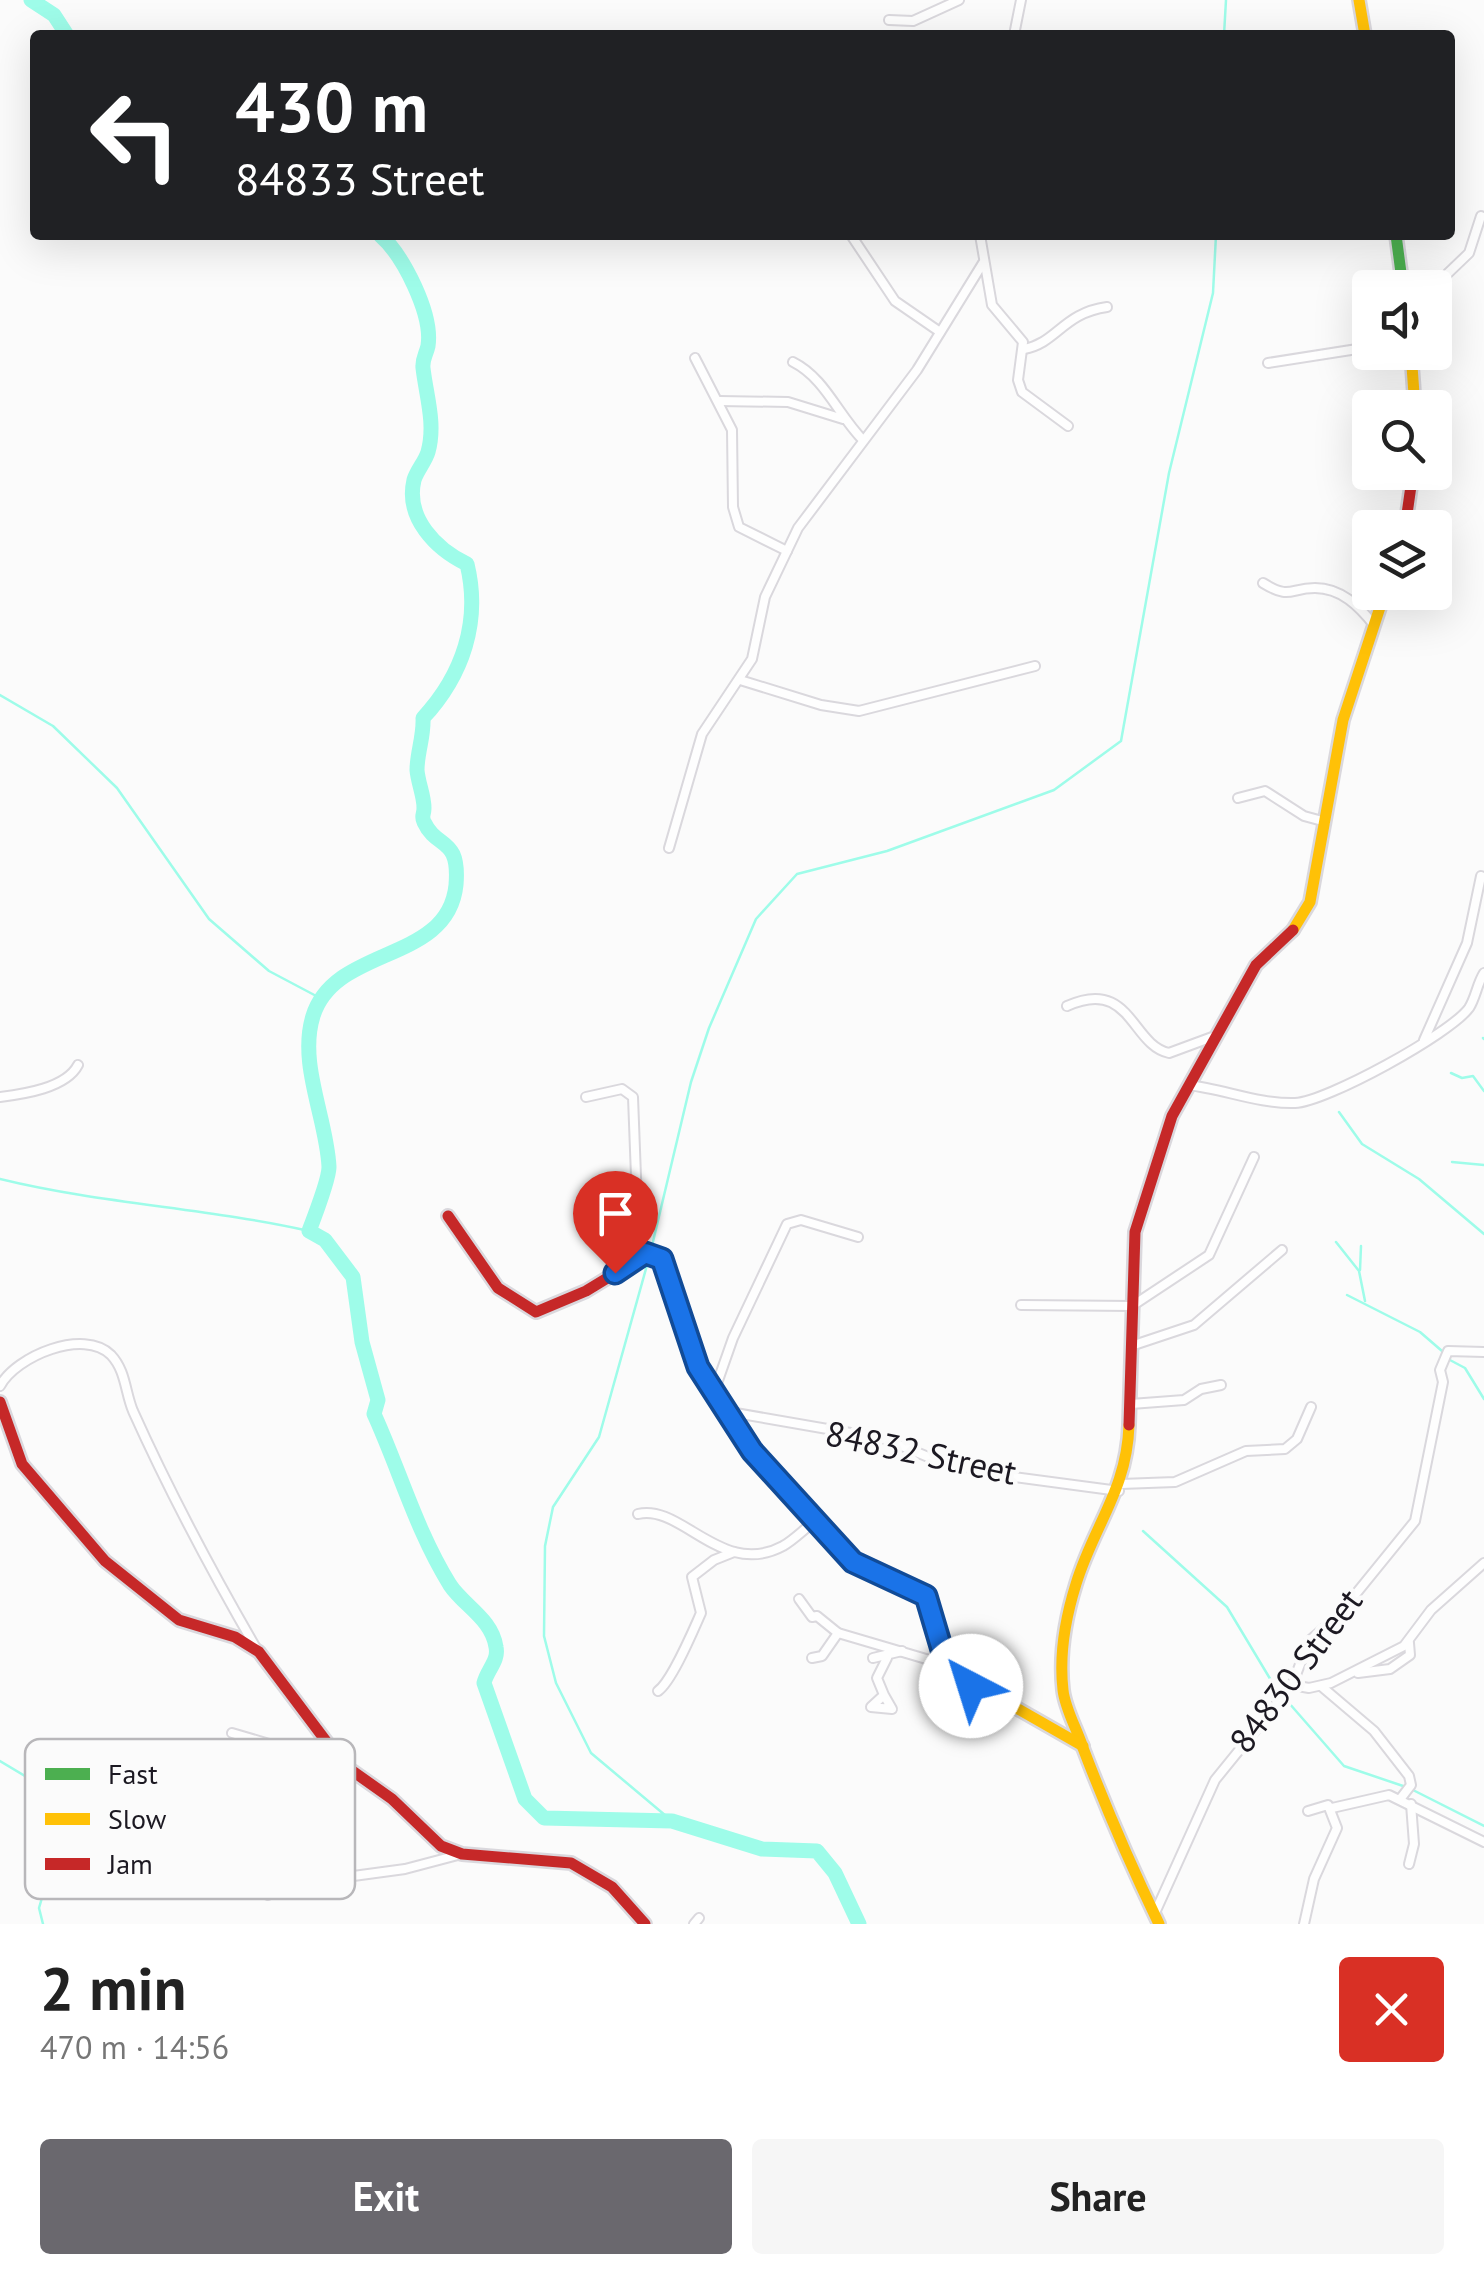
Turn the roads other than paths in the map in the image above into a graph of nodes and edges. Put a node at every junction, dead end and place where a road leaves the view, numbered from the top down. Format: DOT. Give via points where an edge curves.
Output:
graph roads {
  1 [pos="959,0"];
  2 [pos="1021,0"];
  3 [pos="1359,0"];
  4 [pos="889,20"];
  5 [pos="1015,30"];
  6 [pos="1364,30"];
  7 [pos="1481,216"];
  8 [pos="854,240"];
  9 [pos="981,240"];
  10 [pos="1397,240"];
  11 [pos="983,262"];
  12 [pos="1401,270"];
  13 [pos="1452,270"];
  14 [pos="1107,307"];
  15 [pos="940,332"];
  16 [pos="1024,348"];
  17 [pos="1352,350"];
  18 [pos="695,358"];
  19 [pos="793,362"];
  20 [pos="1268,363"];
  21 [pos="719,401"];
  22 [pos="842,419"];
  23 [pos="1068,426"];
  24 [pos="863,440"];
  25 [pos="788,551"];
  26 [pos="1263,583"];
  27 [pos="1379,610"];
  28 [pos="1374,625"];
  29 [pos="1035,666"];
  30 [pos="740,680"];
  31 [pos="1238,798"];
  32 [pos="1326,822"];
  33 [pos="669,848"];
  34 [pos="1480,876"];
  35 [pos="1484,973"];
  36 [pos="1067,1006"];
  37 [pos="1215,1036"];
  38 [pos="1419,1048"];
  39 [pos="78,1065"];
  40 [pos="1188,1085"];
  41 [pos="586,1097"];
  42 [pos="0,1098"];
  43 [pos="1254,1157"];
  44 [pos="448,1216"];
  45 [pos="858,1237"];
  46 [pos="1282,1250"];
  47 [pos="639,1256"];
  48 [pos="1021,1305"];
  49 [pos="1132,1306"];
  50 [pos="1134,1345"];
  51 [pos="1484,1352"];
  52 [pos="1221,1385"];
  53 [pos="0,1386"];
  54 [pos="714,1396"];
  55 [pos="0,1402"];
  56 [pos="1132,1404"];
  57 [pos="1311,1407"];
  58 [pos="724,1412"];
  59 [pos="1120,1488"];
  60 [pos="638,1514"];
  61 [pos="814,1522"];
  62 [pos="734,1552"];
  63 [pos="1484,1563"];
  64 [pos="799,1599"];
  65 [pos="838,1633"];
  66 [pos="1409,1643"];
  67 [pos="259,1652"];
  68 [pos="902,1652"];
  69 [pos="812,1658"];
  70 [pos="873,1658"];
  71 [pos="887,1658"];
  72 [pos="945,1660"];
  73 [pos="1353,1674"];
  74 [pos="1292,1685"];
  75 [pos="1321,1686"];
  76 [pos="658,1691"];
  77 [pos="884,1695"];
  78 [pos="232,1733"];
  79 [pos="251,1739"];
  80 [pos="325,1739"];
  81 [pos="1083,1746"];
  82 [pos="355,1773"];
  83 [pos="1401,1798"];
  84 [pos="1410,1804"];
  85 [pos="1332,1808"];
  86 [pos="1308,1811"];
  87 [pos="1484,1842"];
  88 [pos="462,1854"];
  89 [pos="1409,1864"];
  90 [pos="355,1876"];
  91 [pos="1157,1919"];
  92 [pos="645,1924"];
  93 [pos="1304,1924"];
  1 -- 4 [label="street" via="914,22"];
  2 -- 5 [label="street"];
  3 -- 6 [label="street"];
  7 -- 13 [label="street" via="1469,254"];
  8 -- 15 [label="street" via="895,302"];
  9 -- 11 [label="street"];
  10 -- 12 [label="street"];
  11 -- 15 [label="street"];
  11 -- 16 [label="street" via="992,305"];
  14 -- 16 [label="street" via="1077,312"];
  15 -- 24 [label="street"];
  16 -- 23 [label="street" via="1022,392"];
  17 -- 20 [label="street"];
  18 -- 21 [label="street"];
  19 -- 22 [label="street" via="814,374"];
  21 -- 22 [label="street" via="788,402"];
  21 -- 25 [label="street" via="735,447 735,519 745,532"];
  22 -- 24 [label="street"];
  24 -- 25 [label="street"];
  25 -- 30 [label="street" via="764,597 752,659"];
  26 -- 28 [label="street" via="1285,594 1316,588 1346,597"];
  27 -- 28 [label="street"];
  28 -- 32 [label="street" via="1343,720"];
  29 -- 30 [label="street" via="859,710"];
  30 -- 33 [label="street" via="702,734"];
  31 -- 32 [label="street" via="1265,791"];
  32 -- 37 [label="street" via="1315,886 1301,919 1256,965"];
  34 -- 38 [label="street" via="1467,943"];
  35 -- 38 [label="street" via="1467,1010"];
  36 -- 37 [label="street" via="1095,1000 1122,1008 1152,1045 1169,1053"];
  37 -- 40 [label="street"];
  38 -- 40 [label="street" via="1316,1100 1280,1102"];
  39 -- 42 [label="street" via="54,1084"];
  40 -- 49 [label="street" via="1135,1232"];
  41 -- 47 [label="street" via="622,1089 632,1097"];
  43 -- 49 [label="street" via="1209,1255"];
  44 -- 47 [label="street" via="498,1288 529,1310 586,1291"];
  45 -- 54 [label="street" via="801,1220 787,1224 733,1338"];
  46 -- 50 [label="street" via="1194,1325"];
  47 -- 54 [label="street" via="650,1252 662,1259"];
  48 -- 49 [label="street"];
  49 -- 50 [label="street"];
  50 -- 56 [label="street"];
  51 -- 74 [label="street, 84830 Street" via="1448,1351 1415,1521 1309,1642"];
  52 -- 56 [label="street" via="1184,1400"];
  53 -- 67 [label="street" via="25,1362 80,1342 110,1354 134,1414"];
  54 -- 58 [label="street"];
  55 -- 67 [label="street" via="22,1464 105,1561 179,1620 235,1637"];
  56 -- 59 [label="street"];
  57 -- 59 [label="street, 84832 Street" via="1285,1449 1246,1451 1174,1482"];
  58 -- 59 [label="street, 84832 Street" via="884,1439 999,1475"];
  58 -- 61 [label="street"];
  59 -- 81 [label="street" via="1090,1546 1066,1623 1063,1693"];
  60 -- 62 [label="street" via="659,1512"];
  61 -- 62 [label="street" via="780,1548"];
  61 -- 72 [label="street" via="853,1562 926,1596"];
  62 -- 76 [label="street" via="692,1577 701,1614 682,1644 675,1674"];
  63 -- 66 [label="street" via="1430,1610"];
  64 -- 65 [label="street" via="812,1617"];
  65 -- 68 [label="street"];
  65 -- 69 [label="street" via="822,1656"];
  66 -- 73 [label="street"];
  66 -- 73 [label="street" via="1410,1657 1397,1666"];
  67 -- 80 [label="street"];
  68 -- 71 [label="street"];
  68 -- 72 [label="street"];
  70 -- 71 [label="street"];
  71 -- 77 [label="street" via="877,1678"];
  72 -- 81 [label="street" via="971,1686"];
  73 -- 75 [label="street"];
  74 -- 75 [label="street"];
  74 -- 91 [label="street, 84830 Street" via="1215,1780"];
  75 -- 83 [label="street" via="1374,1730 1409,1776"];
  78 -- 79 [label="street"];
  81 -- 91 [label="street" via="1127,1862"];
  82 -- 88 [label="street" via="441,1846"];
  83 -- 84 [label="street"];
  83 -- 85 [label="street" via="1365,1797"];
  84 -- 87 [label="street"];
  84 -- 89 [label="street"];
  85 -- 86 [label="street"];
  85 -- 93 [label="street" via="1338,1828 1314,1880"];
  88 -- 90 [label="street"];
  88 -- 92 [label="street" via="571,1863 612,1887"];
}
